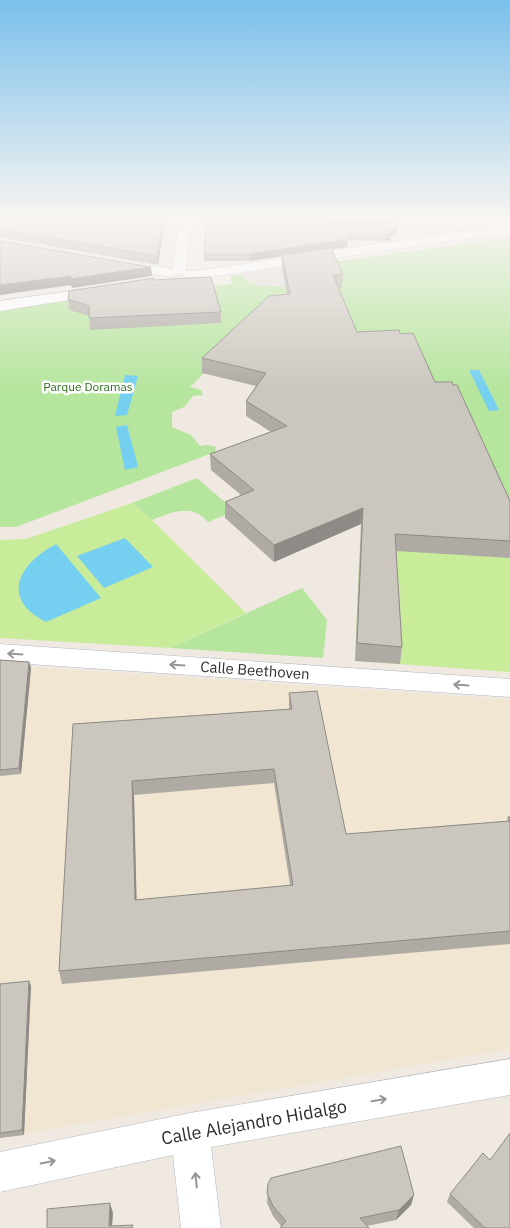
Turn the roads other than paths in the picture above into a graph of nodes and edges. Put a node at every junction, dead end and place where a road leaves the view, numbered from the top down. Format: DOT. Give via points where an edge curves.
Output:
graph roads {
  1 [pos="176,274"];
  2 [pos="152,284"];
  3 [pos="114,289"];
  4 [pos="0,306"];
  5 [pos="0,653"];
  6 [pos="510,688"];
  7 [pos="510,1077"];
  8 [pos="190,1132"];
  9 [pos="0,1174"];
  10 [pos="201,1228"];
  1 -- 2 [label="street"];
  3 -- 4 [label="street"];
  6 -- 5 [label="street, Calle Beethoven, one-way"];
  8 -- 7 [label="street, Calle Alejandro Hidalgo, one-way"];
  9 -- 8 [label="street, Calle Alejandro Hidalgo, one-way"];
  10 -- 8 [label="street, one-way"];
}
